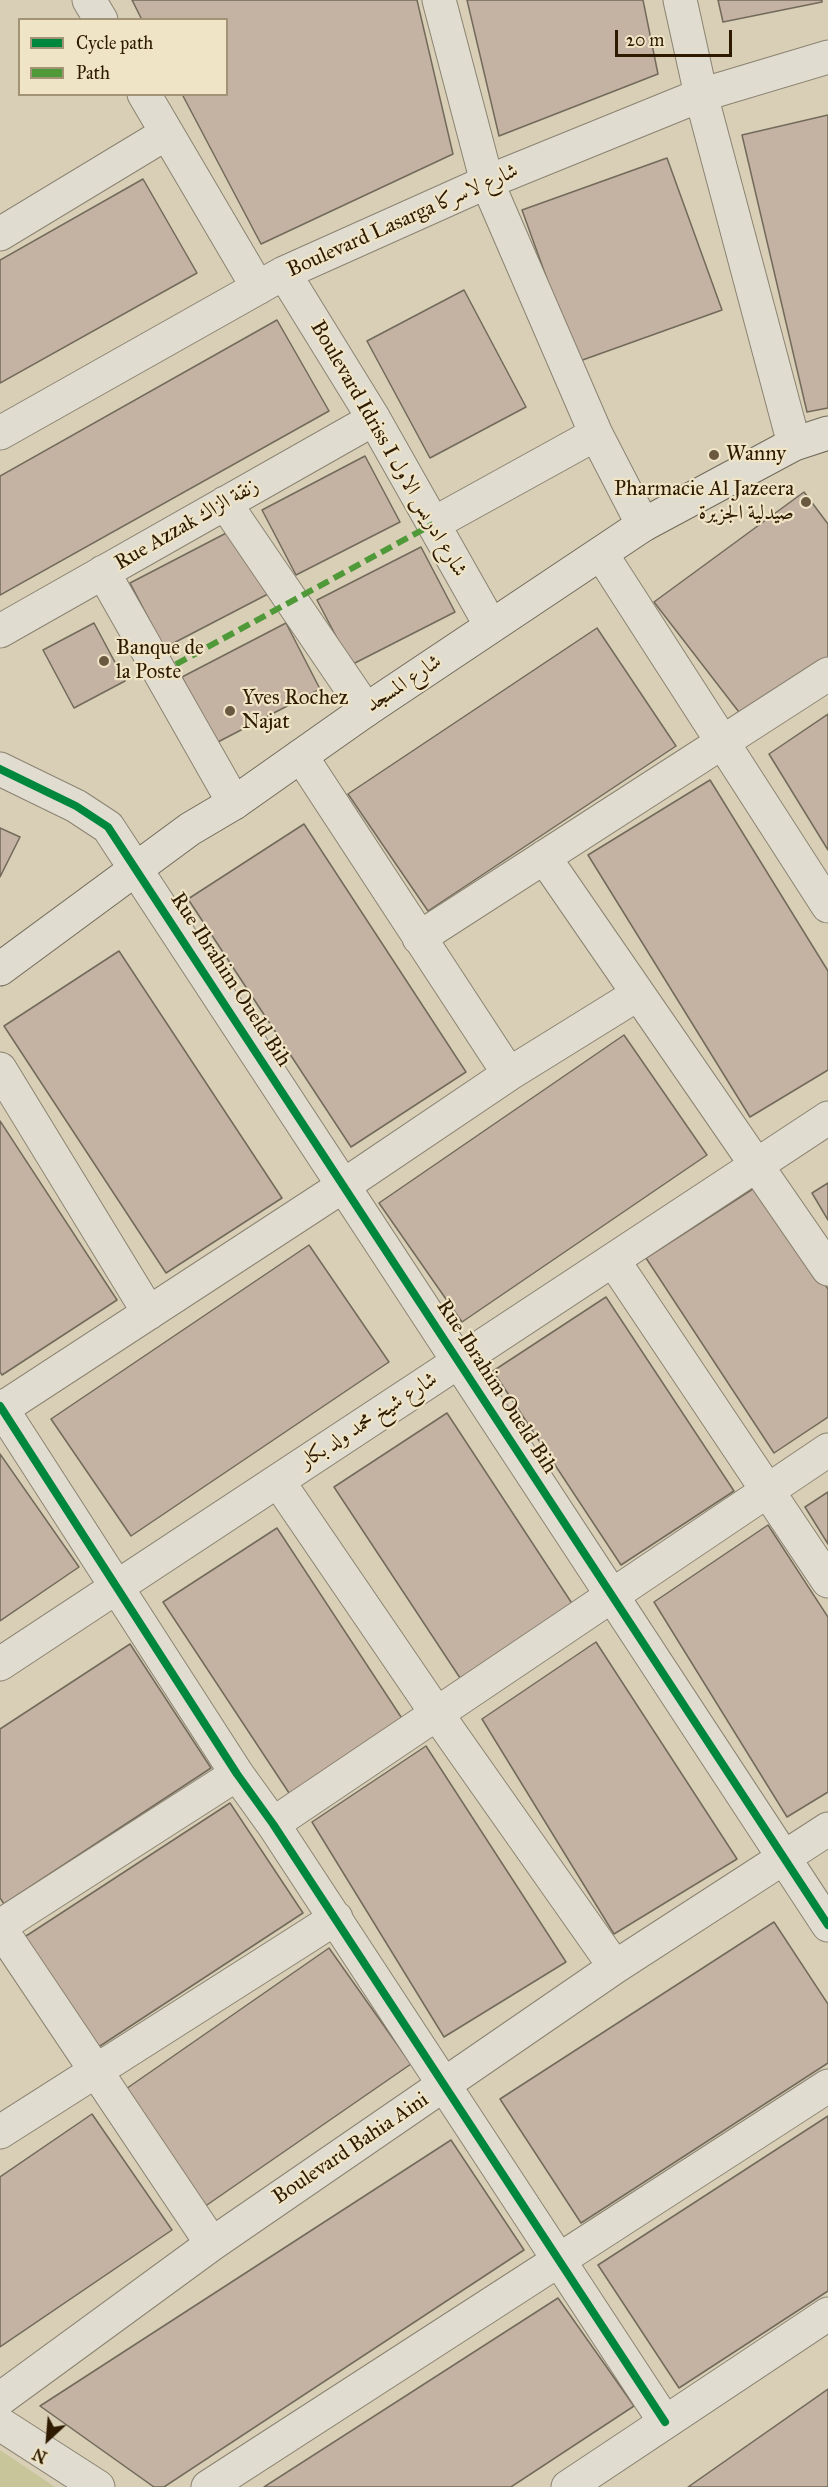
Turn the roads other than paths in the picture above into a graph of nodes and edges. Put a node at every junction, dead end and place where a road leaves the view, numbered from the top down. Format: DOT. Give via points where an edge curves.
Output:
graph roads {
  1 [pos="89,0"];
  2 [pos="439,0"];
  3 [pos="680,0"];
  4 [pos="99,18"];
  5 [pos="828,57"];
  6 [pos="701,95"];
  7 [pos="145,96"];
  8 [pos="167,134"];
  9 [pos="487,182"];
  10 [pos="0,234"];
  11 [pos="271,281"];
  12 [pos="374,419"];
  13 [pos="0,433"];
  14 [pos="828,433"];
  15 [pos="596,434"];
  16 [pos="794,444"];
  17 [pos="225,503"];
  18 [pos="433,524"];
  19 [pos="643,525"];
  20 [pos="602,555"];
  21 [pos="103,572"];
  22 [pos="491,626"];
  23 [pos="0,631"];
  24 [pos="828,674"];
  25 [pos="366,710"];
  26 [pos="723,743"];
  27 [pos="301,756"];
  28 [pos="0,769"];
  29 [pos="234,803"];
  30 [pos="544,858"];
  31 [pos="135,868"];
  32 [pos="828,906"];
  33 [pos="419,938"];
  34 [pos="0,969"];
  35 [pos="638,994"];
  36 [pos="0,1069"];
  37 [pos="509,1074"];
  38 [pos="828,1118"];
  39 [pos="757,1165"];
  40 [pos="343,1186"];
  41 [pos="612,1260"];
  42 [pos="828,1269"];
  43 [pos="149,1313"];
  44 [pos="458,1362"];
  45 [pos="1,1409"];
  46 [pos="828,1450"];
  47 [pos="278,1481"];
  48 [pos="768,1491"];
  49 [pos="828,1581"];
  50 [pos="118,1586"];
  51 [pos="612,1596"];
  52 [pos="0,1664"];
  53 [pos="437,1714"];
  54 [pos="237,1774"];
  55 [pos="273,1824"];
  56 [pos="828,1830"];
  57 [pos="784,1858"];
  58 [pos="336,1918"];
  59 [pos="828,1925"];
  60 [pos="0,1927"];
  61 [pos="615,1967"];
  62 [pos="96,2071"];
  63 [pos="445,2085"];
  64 [pos="828,2086"];
  65 [pos="0,2132"];
  66 [pos="212,2244"];
  67 [pos="560,2260"];
  68 [pos="828,2314"];
  69 [pos="0,2399"];
  70 [pos="665,2422"];
  71 [pos="0,2424"];
  72 [pos="98,2487"];
  73 [pos="208,2487"];
  74 [pos="568,2487"];
  1 -- 4 [label="street"];
  2 -- 9 [label="street"];
  3 -- 6 [label="street"];
  5 -- 6 [label="street, Boulevard Lasarga شارع لاسركا"];
  6 -- 9 [label="street, Boulevard Lasarga شارع لاسركا"];
  6 -- 16 [label="street"];
  7 -- 8 [label="street, Boulevard Idriss I شارع ادريس الاول"];
  8 -- 10 [label="street"];
  8 -- 11 [label="street, Boulevard Idriss I شارع ادريس الاول"];
  9 -- 11 [label="street, Boulevard Lasarga شارع لاسركا"];
  9 -- 15 [label="street"];
  11 -- 12 [label="street, Boulevard Idriss I شارع ادريس الاول"];
  11 -- 13 [label="street, Boulevard Lasarga شارع لاسركا"];
  12 -- 17 [label="street, Rue Azzak زنقة الزاك"];
  12 -- 18 [label="street, Boulevard Idriss I شارع ادريس الاول"];
  14 -- 16 [label="street, شارع المسجد"];
  15 -- 18 [label="street"];
  15 -- 19 [label="street"];
  16 -- 19 [label="street, شارع المسجد"];
  17 -- 21 [label="street, Rue Azzak زنقة الزاك"];
  17 -- 25 [label="street"];
  18 -- 22 [label="street, Boulevard Idriss I شارع ادريس الاول"];
  19 -- 20 [label="street, شارع المسجد"];
  20 -- 22 [label="street, شارع المسجد"];
  20 -- 26 [label="street"];
  21 -- 23 [label="street, Rue Azzak زنقة الزاك"];
  21 -- 29 [label="street"];
  22 -- 25 [label="street, شارع المسجد"];
  24 -- 26 [label="street"];
  25 -- 27 [label="street, شارع المسجد"];
  26 -- 30 [label="street"];
  26 -- 32 [label="street"];
  27 -- 29 [label="street, شارع المسجد"];
  27 -- 33 [label="street"];
  28 -- 31 [label="street, Rue Ibrahim Oueld Bih" via="95,817 108,827"];
  29 -- 31 [label="street, شارع المسجد"];
  30 -- 33 [label="street"];
  30 -- 35 [label="street"];
  31 -- 34 [label="street, شارع المسجد"];
  31 -- 40 [label="street, Rue Ibrahim Oueld Bih"];
  33 -- 37 [label="street"];
  35 -- 37 [label="street"];
  35 -- 39 [label="street"];
  36 -- 43 [label="street"];
  37 -- 40 [label="street"];
  38 -- 39 [label="street, شارع شيخ محمد ولد بكار"];
  39 -- 41 [label="street, شارع شيخ محمد ولد بكار"];
  39 -- 42 [label="street"];
  40 -- 43 [label="street"];
  40 -- 44 [label="street, Rue Ibrahim Oueld Bih"];
  41 -- 44 [label="street, شارع شيخ محمد ولد بكار"];
  41 -- 48 [label="street"];
  43 -- 45 [label="street"];
  44 -- 47 [label="street, شارع شيخ محمد ولد بكار"];
  44 -- 51 [label="street, Rue Ibrahim Oueld Bih"];
  45 -- 50 [label="street"];
  46 -- 48 [label="street"];
  47 -- 50 [label="street, شارع شيخ محمد ولد بكار"];
  47 -- 53 [label="street"];
  48 -- 49 [label="street"];
  48 -- 51 [label="street"];
  50 -- 52 [label="street, شارع شيخ محمد ولد بكار"];
  50 -- 54 [label="street"];
  51 -- 53 [label="street"];
  51 -- 57 [label="street, Rue Ibrahim Oueld Bih"];
  53 -- 55 [label="street"];
  53 -- 61 [label="street"];
  54 -- 55 [label="street"];
  54 -- 60 [label="street"];
  55 -- 58 [label="street"];
  56 -- 57 [label="street, Boulevard Bahia Aini"];
  57 -- 59 [label="street, Rue Ibrahim Oueld Bih"];
  57 -- 61 [label="street, Boulevard Bahia Aini"];
  58 -- 62 [label="street"];
  58 -- 63 [label="street"];
  60 -- 62 [label="street"];
  61 -- 63 [label="street, Boulevard Bahia Aini"];
  62 -- 65 [label="street"];
  62 -- 66 [label="street"];
  63 -- 66 [label="street, Boulevard Bahia Aini"];
  63 -- 67 [label="street"];
  64 -- 67 [label="street"];
  66 -- 69 [label="street, Boulevard Bahia Aini"];
  67 -- 70 [label="street"];
  67 -- 73 [label="street"];
  68 -- 70 [label="street"];
  70 -- 74 [label="street"];
  71 -- 72 [label="street"];
}
